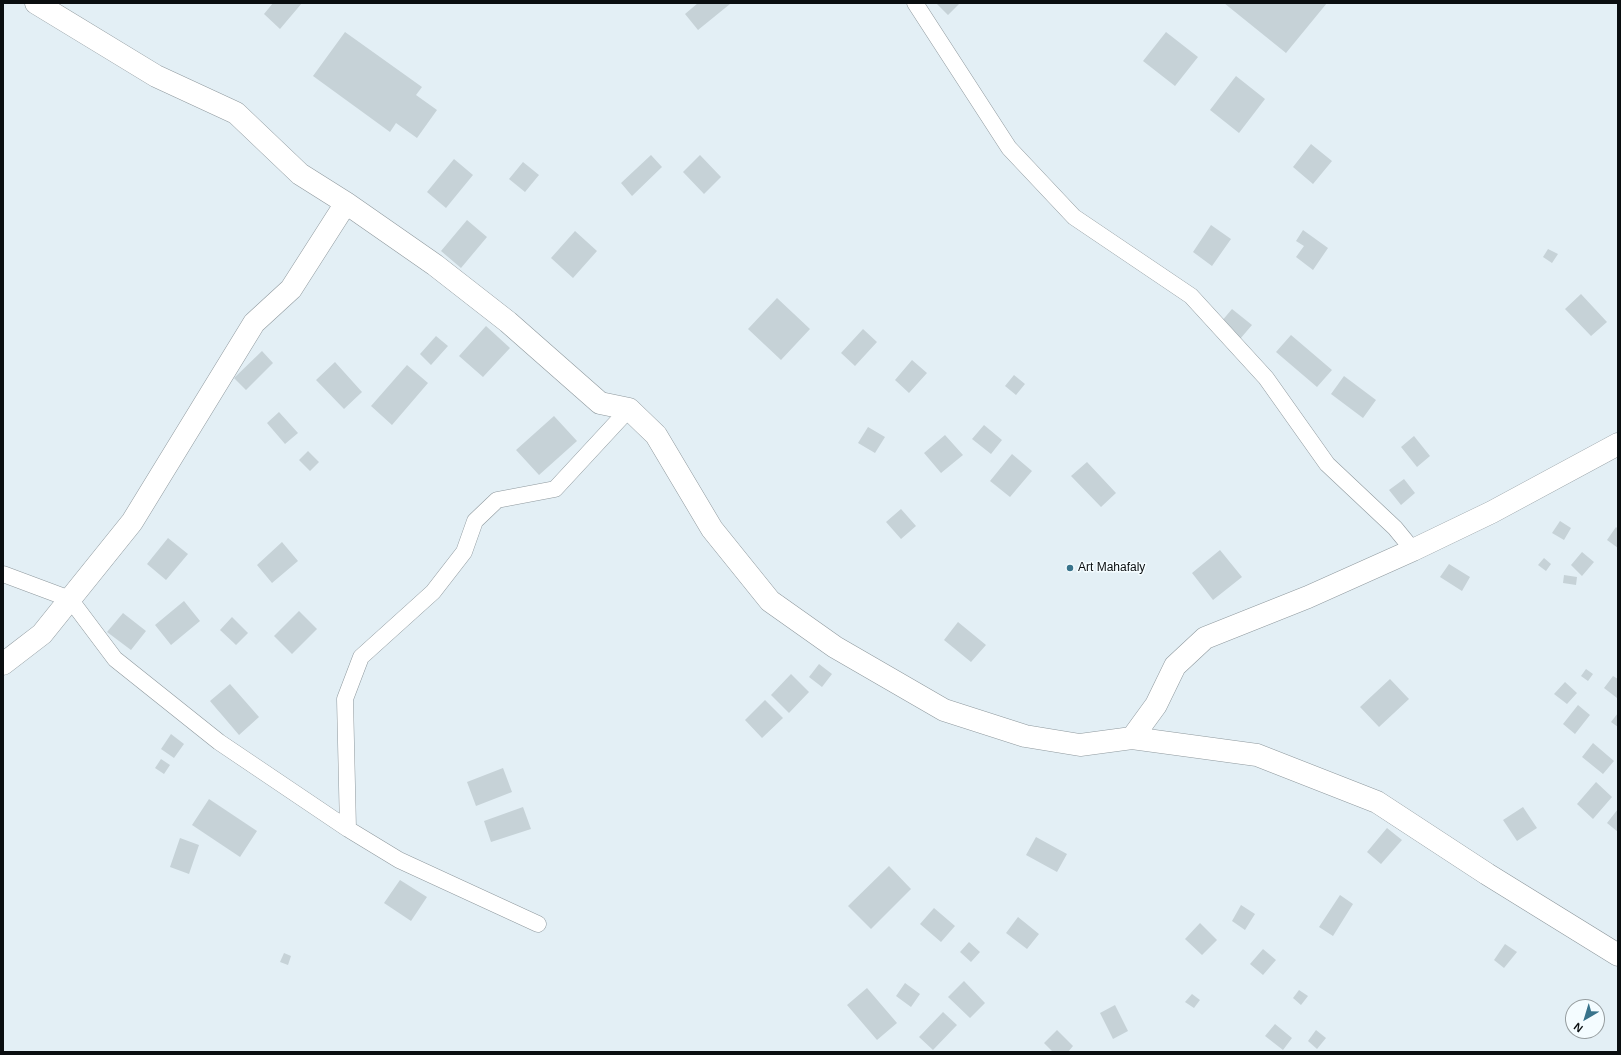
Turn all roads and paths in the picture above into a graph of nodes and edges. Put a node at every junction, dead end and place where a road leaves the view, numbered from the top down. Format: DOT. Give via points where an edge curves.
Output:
graph roads {
  1 [pos="36,3"];
  2 [pos="915,3"];
  3 [pos="346,203"];
  4 [pos="628,409"];
  5 [pos="1618,444"];
  6 [pos="1413,550"];
  7 [pos="3,574"];
  8 [pos="70,600"];
  9 [pos="3,664"];
  10 [pos="1132,738"];
  11 [pos="348,829"];
  12 [pos="538,924"];
  13 [pos="1618,954"];
  1 -- 3 [label="street" via="156,76 236,113 300,174"];
  2 -- 6 [label="lane" via="1009,148 1074,216 1191,296 1266,378 1327,464 1395,528"];
  3 -- 4 [label="street" via="454,279 508,322 600,403"];
  3 -- 8 [label="street" via="292,289 254,323 132,522"];
  4 -- 10 [label="street" via="656,435 712,529 770,602 835,647 944,710 1025,736 1080,745"];
  4 -- 11 [label="lane" via="554,489 497,500 475,521 464,552 433,592 361,657 345,699"];
  5 -- 6 [label="street" via="1492,512"];
  6 -- 10 [label="street" via="1308,597 1205,638 1174,666 1156,705"];
  7 -- 8 [label="lane"];
  8 -- 9 [label="street" via="42,634"];
  8 -- 11 [label="lane" via="115,659 219,742"];
  10 -- 13 [label="street" via="1257,754 1377,802 1487,874"];
  11 -- 12 [label="lane" via="399,860"];
}
